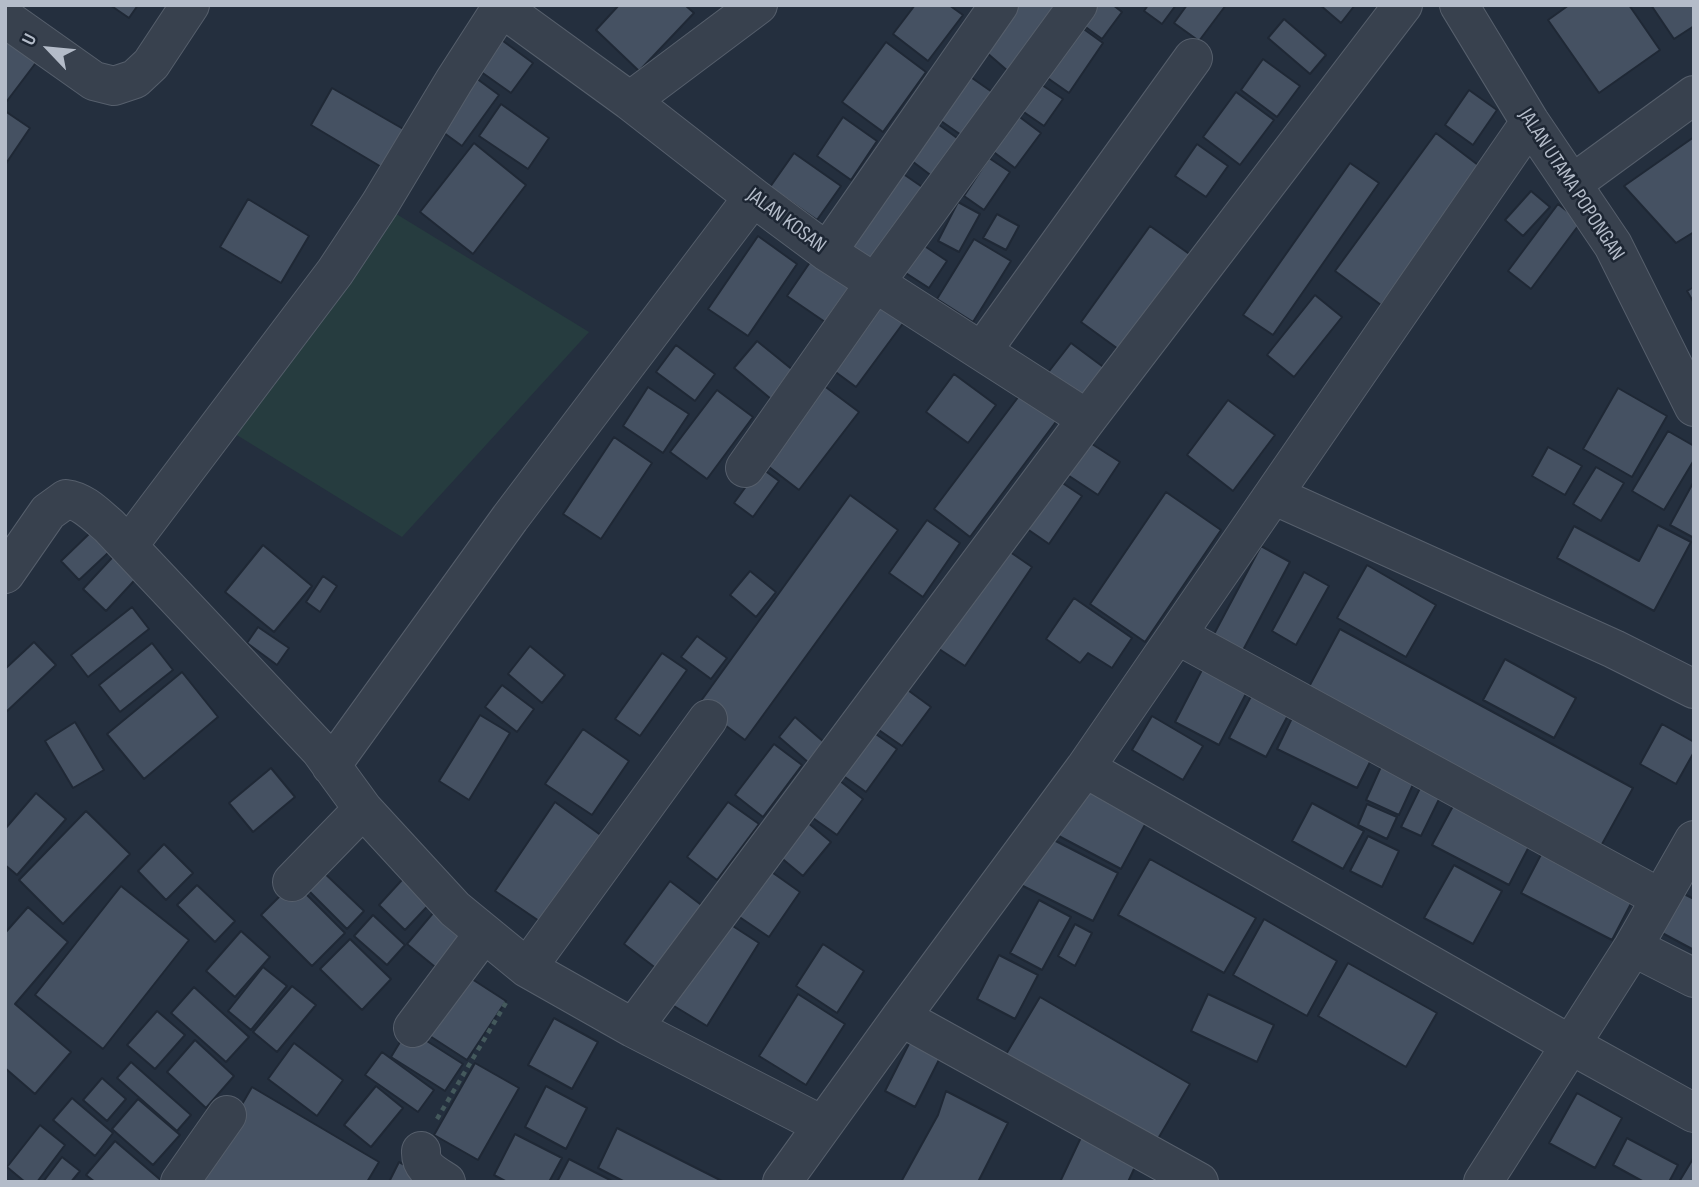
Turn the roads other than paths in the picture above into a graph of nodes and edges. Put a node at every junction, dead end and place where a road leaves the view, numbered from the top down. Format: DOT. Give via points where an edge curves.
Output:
graph roads {
  1 [pos="190,5"];
  2 [pos="758,5"];
  3 [pos="999,5"];
  4 [pos="1078,5"];
  5 [pos="1403,5"];
  6 [pos="1459,5"];
  7 [pos="500,7"];
  8 [pos="5,18"];
  9 [pos="1193,58"];
  10 [pos="1694,95"];
  11 [pos="630,101"];
  12 [pos="1530,122"];
  13 [pos="1572,184"];
  14 [pos="753,197"];
  15 [pos="827,252"];
  16 [pos="875,283"];
  17 [pos="982,351"];
  18 [pos="1694,407"];
  19 [pos="1087,419"];
  20 [pos="745,468"];
  21 [pos="1273,495"];
  22 [pos="128,546"];
  23 [pos="5,574"];
  24 [pos="1177,635"];
  25 [pos="1694,689"];
  26 [pos="708,719"];
  27 [pos="331,766"];
  28 [pos="1085,768"];
  29 [pos="363,809"];
  30 [pos="1694,840"];
  31 [pos="292,882"];
  32 [pos="1660,898"];
  33 [pos="484,933"];
  34 [pos="1633,947"];
  35 [pos="527,968"];
  36 [pos="1694,978"];
  37 [pos="901,1017"];
  38 [pos="413,1028"];
  39 [pos="634,1028"];
  40 [pos="1571,1045"];
  41 [pos="1694,1113"];
  42 [pos="227,1115"];
  43 [pos="822,1125"];
  44 [pos="421,1151"];
  45 [pos="180,1182"];
  46 [pos="446,1182"];
  47 [pos="782,1182"];
  48 [pos="1199,1182"];
  49 [pos="1483,1182"];
  1 -- 8 [label="street" via="151,64 135,79 114,86 94,81"];
  2 -- 11 [label="street"];
  3 -- 15 [label="street"];
  4 -- 16 [label="street"];
  5 -- 19 [label="street"];
  6 -- 12 [label="street, JALAN UTAMA POPONGAN"];
  7 -- 11 [label="street, JALAN KOSAN"];
  7 -- 22 [label="street" via="335,272"];
  9 -- 17 [label="street"];
  10 -- 13 [label="street"];
  11 -- 14 [label="street, JALAN KOSAN"];
  12 -- 13 [label="street, JALAN UTAMA POPONGAN"];
  12 -- 21 [label="street"];
  13 -- 18 [label="street, JALAN UTAMA POPONGAN" via="1613,244"];
  14 -- 15 [label="street, JALAN KOSAN"];
  14 -- 27 [label="street" via="510,518"];
  15 -- 16 [label="street, JALAN KOSAN"];
  16 -- 17 [label="street, JALAN KOSAN"];
  16 -- 20 [label="street"];
  17 -- 19 [label="street, JALAN KOSAN"];
  19 -- 39 [label="street"];
  21 -- 24 [label="street"];
  21 -- 25 [label="street"];
  22 -- 23 [label="street" via="84,505 66,499 48,512"];
  22 -- 27 [label="street"];
  24 -- 28 [label="street"];
  24 -- 32 [label="street"];
  26 -- 35 [label="street"];
  27 -- 29 [label="street"];
  28 -- 37 [label="street"];
  28 -- 40 [label="street"];
  29 -- 31 [label="street"];
  29 -- 33 [label="street"];
  30 -- 32 [label="street"];
  32 -- 34 [label="street"];
  33 -- 35 [label="street"];
  33 -- 38 [label="street"];
  34 -- 36 [label="street"];
  34 -- 40 [label="street"];
  35 -- 39 [label="street"];
  37 -- 43 [label="street"];
  37 -- 48 [label="street"];
  39 -- 43 [label="street"];
  40 -- 41 [label="street"];
  40 -- 49 [label="street"];
  42 -- 45 [label="street"];
  43 -- 47 [label="street"];
  44 -- 46 [label="street" via="424,1166"];
}
